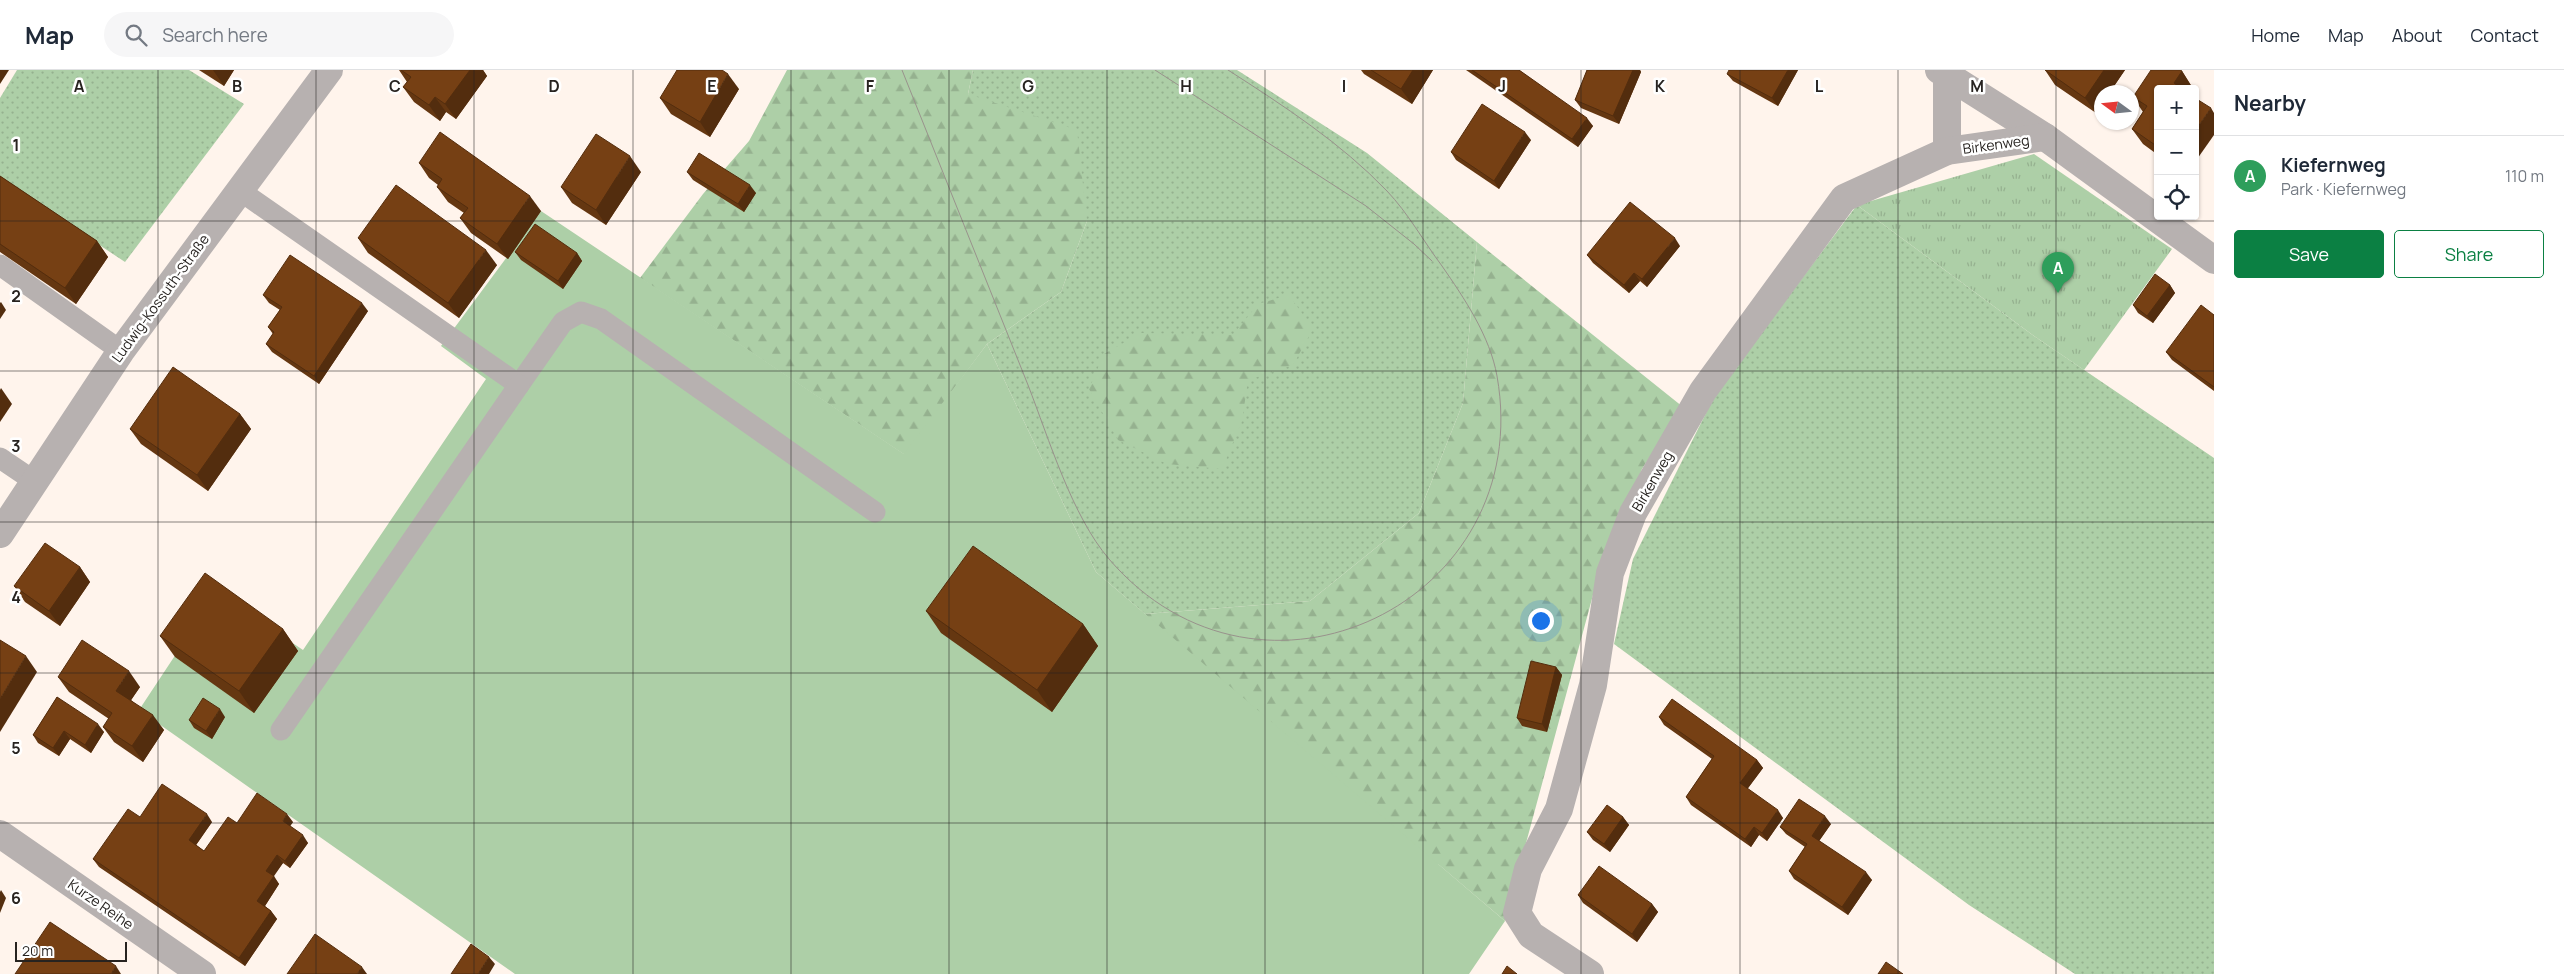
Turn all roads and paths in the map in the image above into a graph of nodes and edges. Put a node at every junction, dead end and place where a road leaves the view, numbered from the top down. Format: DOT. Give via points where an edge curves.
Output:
graph roads {
  1 [pos="329,70"];
  2 [pos="1943,72"];
  3 [pos="2045,137"];
  4 [pos="1947,151"];
  5 [pos="239,190"];
  6 [pos="2214,260"];
  7 [pos="0,265"];
  8 [pos="121,351"];
  9 [pos="519,385"];
  10 [pos="0,458"];
  11 [pos="34,482"];
  12 [pos="875,512"];
  13 [pos="0,534"];
  14 [pos="281,730"];
  15 [pos="0,834"];
  16 [pos="202,974"];
  17 [pos="1590,974"];
  1 -- 5 [label="street, Ludwig-Kossuth-Straße"];
  2 -- 3 [label="street"];
  2 -- 4 [label="street, Birkenweg"];
  3 -- 4 [label="street, Birkenweg"];
  3 -- 6 [label="street"];
  4 -- 17 [label="street, Birkenweg" via="1844,198 1703,391 1633,513 1610,572 1593,685 1558,810 1528,870 1517,912 1531,935"];
  5 -- 8 [label="street, Ludwig-Kossuth-Straße"];
  5 -- 9 [label="lane"];
  7 -- 8 [label="lane"];
  8 -- 11 [label="street, Ludwig-Kossuth-Straße"];
  9 -- 12 [label="lane" via="563,322 581,312 600,319"];
  9 -- 14 [label="lane"];
  10 -- 11 [label="lane"];
  11 -- 13 [label="street, Ludwig-Kossuth-Straße"];
  15 -- 16 [label="street, Kurze Reihe"];
}
